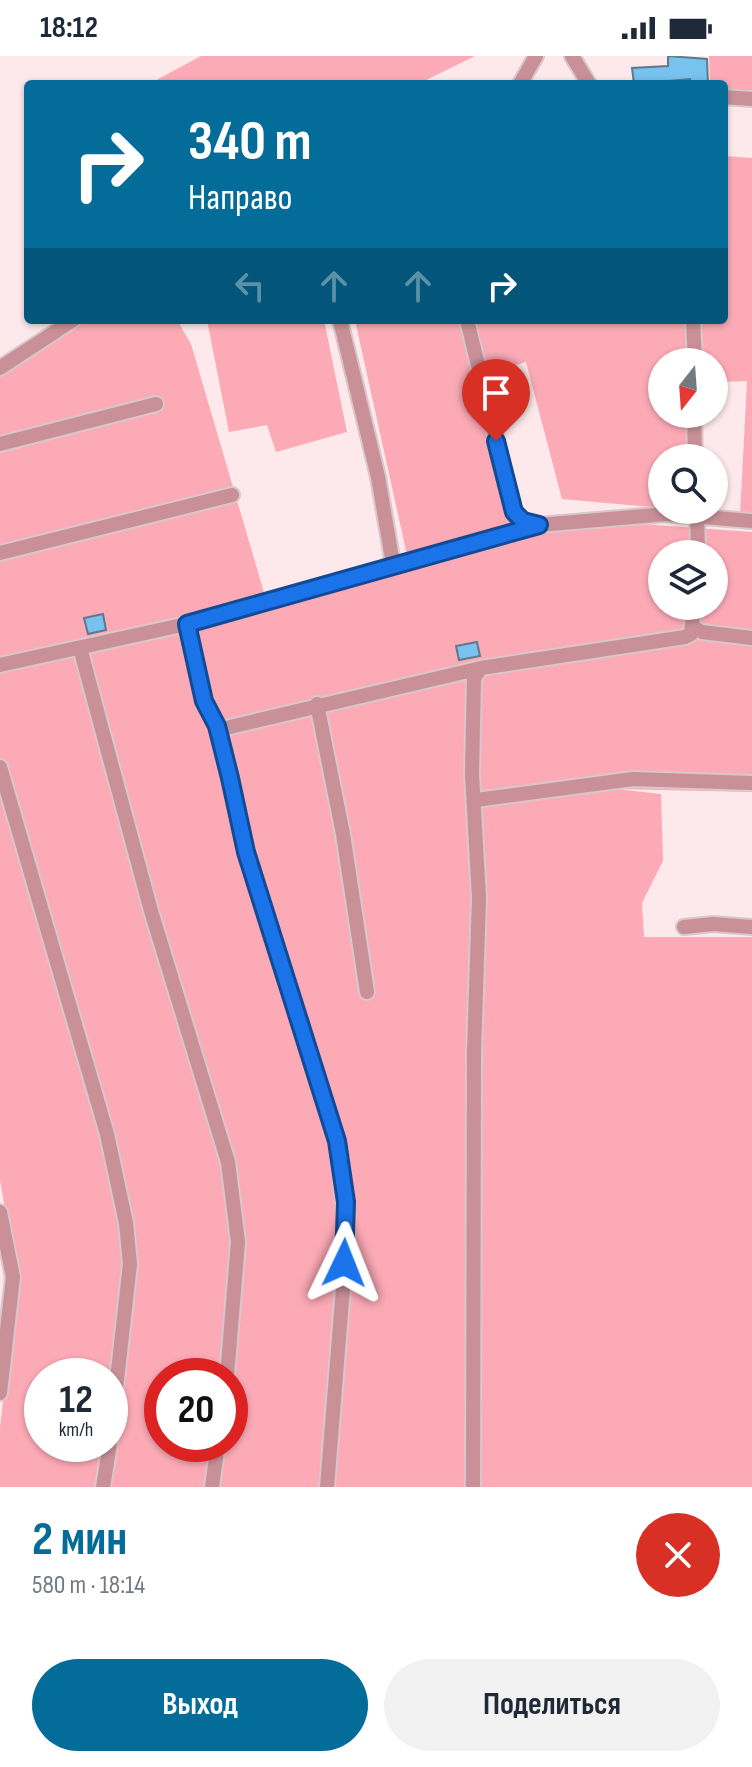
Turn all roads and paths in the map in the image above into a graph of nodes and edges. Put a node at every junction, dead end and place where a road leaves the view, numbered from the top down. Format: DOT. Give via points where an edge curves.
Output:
graph roads {
  1 [pos="536,56"];
  2 [pos="572,56"];
  3 [pos="522,80"];
  4 [pos="587,80"];
  5 [pos="728,97"];
  6 [pos="752,99"];
  7 [pos="67,324"];
  8 [pos="341,324"];
  9 [pos="468,324"];
  10 [pos="693,324"];
  11 [pos="694,348"];
  12 [pos="0,368"];
  13 [pos="156,404"];
  14 [pos="0,444"];
  15 [pos="232,495"];
  16 [pos="648,516"];
  17 [pos="728,518"];
  18 [pos="752,521"];
  19 [pos="539,525"];
  20 [pos="0,553"];
  21 [pos="393,564"];
  22 [pos="693,620"];
  23 [pos="187,624"];
  24 [pos="693,627"];
  25 [pos="752,638"];
  26 [pos="80,648"];
  27 [pos="0,665"];
  28 [pos="481,668"];
  29 [pos="317,704"];
  30 [pos="217,730"];
  31 [pos="0,767"];
  32 [pos="752,783"];
  33 [pos="476,800"];
  34 [pos="684,927"];
  35 [pos="752,927"];
  36 [pos="367,992"];
  37 [pos="0,1212"];
  38 [pos="120,1358"];
  39 [pos="228,1358"];
  40 [pos="0,1393"];
  41 [pos="107,1462"];
  42 [pos="215,1462"];
  43 [pos="103,1487"];
  44 [pos="212,1487"];
  45 [pos="327,1487"];
  46 [pos="473,1487"];
  1 -- 3 [label="street"];
  2 -- 4 [label="street"];
  5 -- 6 [label="street"];
  7 -- 12 [label="street"];
  8 -- 21 [label="street"];
  9 -- 19 [label="street" via="514,512"];
  10 -- 11 [label="street"];
  13 -- 14 [label="street"];
  15 -- 20 [label="street"];
  16 -- 19 [label="street"];
  17 -- 18 [label="street"];
  19 -- 21 [label="street"];
  21 -- 23 [label="street"];
  22 -- 24 [label="street"];
  23 -- 26 [label="street"];
  23 -- 30 [label="street" via="204,701"];
  24 -- 25 [label="street"];
  24 -- 28 [label="street" via="691,634 672,640"];
  26 -- 27 [label="street"];
  26 -- 39 [label="street" via="151,911 228,1162 238,1242"];
  28 -- 29 [label="street"];
  28 -- 33 [label="street" via="474,678"];
  29 -- 30 [label="street"];
  29 -- 36 [label="street"];
  30 -- 45 [label="street" via="246,852 337,1141 347,1238"];
  31 -- 38 [label="street" via="107,1134 126,1223 129,1279"];
  32 -- 33 [label="street" via="633,779"];
  33 -- 46 [label="street"];
  34 -- 35 [label="street"];
  37 -- 40 [label="street" via="13,1277"];
  41 -- 43 [label="street"];
  42 -- 44 [label="street"];
}
